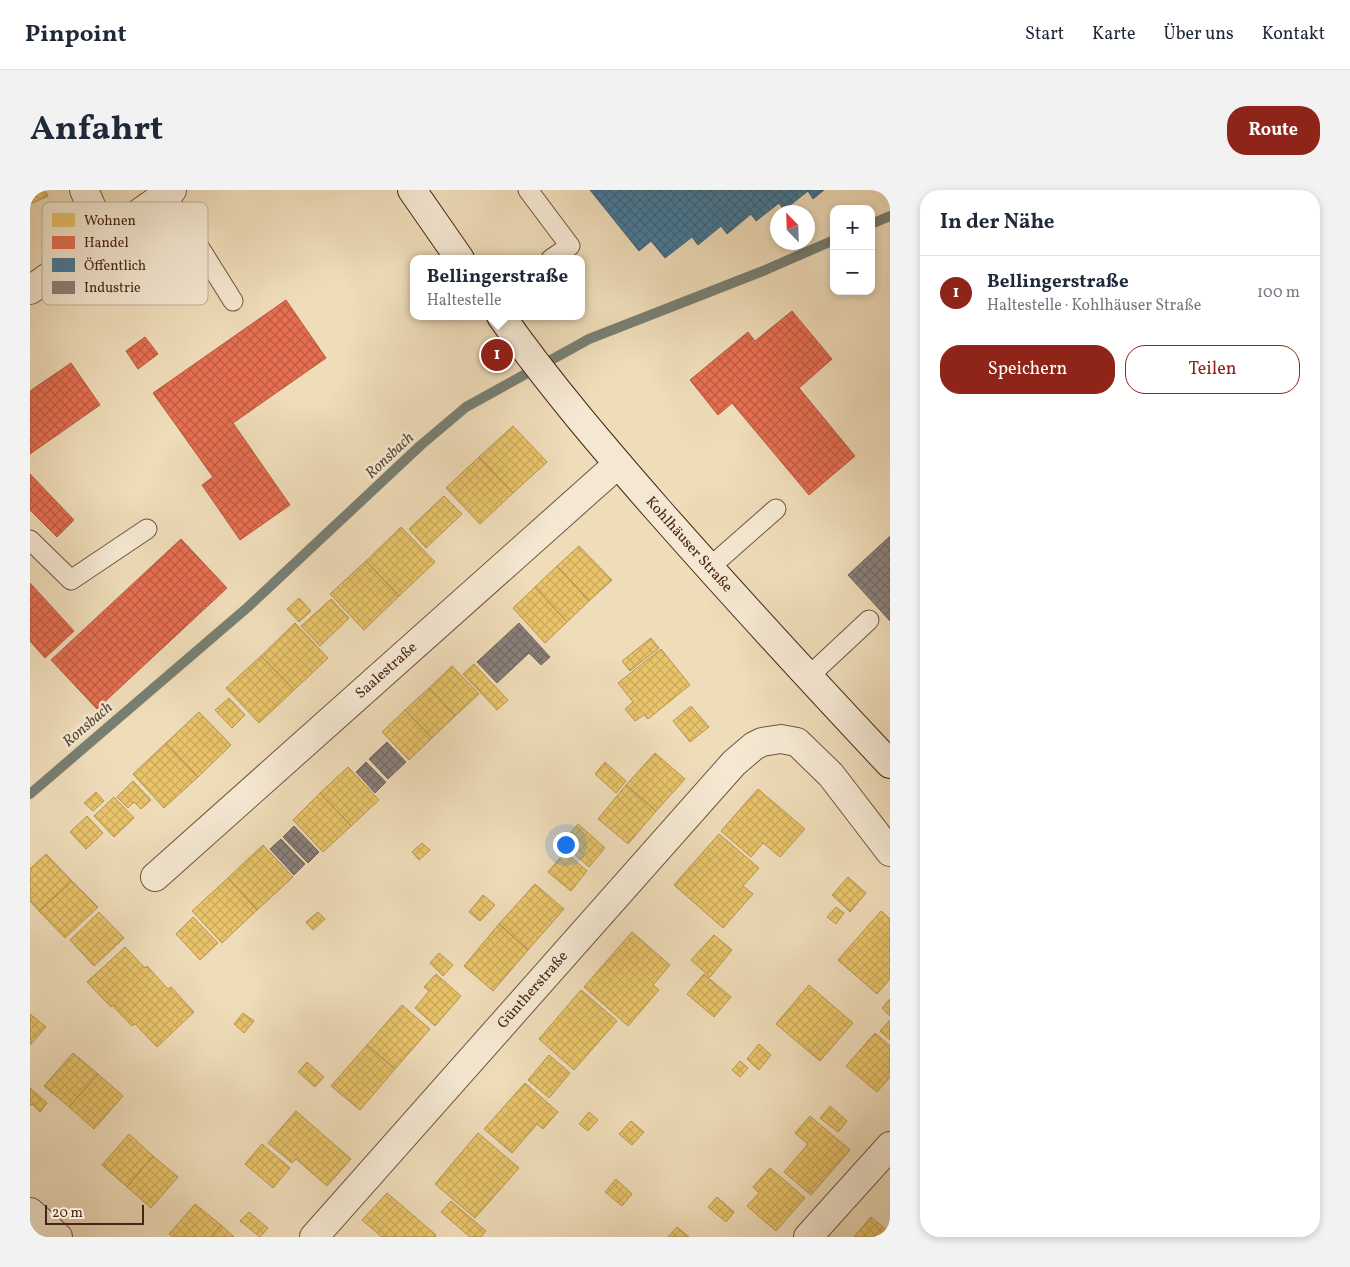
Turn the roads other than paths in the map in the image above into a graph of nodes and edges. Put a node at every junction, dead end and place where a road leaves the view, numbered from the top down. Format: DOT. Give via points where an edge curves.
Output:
graph roads {
  1 [pos="84,190"];
  2 [pos="412,190"];
  3 [pos="528,190"];
  4 [pos="169,192"];
  5 [pos="89,202"];
  6 [pos="155,202"];
  7 [pos="457,255"];
  8 [pos="557,255"];
  9 [pos="208,258"];
  10 [pos="42,282"];
  11 [pos="30,290"];
  12 [pos="233,300"];
  13 [pos="504,320"];
  14 [pos="618,464"];
  15 [pos="776,508"];
  16 [pos="147,529"];
  17 [pos="30,540"];
  18 [pos="709,568"];
  19 [pos="869,620"];
  20 [pos="808,677"];
  21 [pos="890,764"];
  22 [pos="890,852"];
  23 [pos="155,877"];
  24 [pos="890,1146"];
  25 [pos="30,1212"];
  26 [pos="58,1237"];
  27 [pos="314,1237"];
  28 [pos="808,1237"];
  1 -- 5 [label="street"];
  2 -- 7 [label="street"];
  3 -- 8 [label="lane" via="570,246"];
  4 -- 6 [label="street"];
  9 -- 12 [label="lane"];
  10 -- 11 [label="street"];
  13 -- 14 [label="street, Kohlhäuser Straße"];
  14 -- 18 [label="street, Kohlhäuser Straße"];
  14 -- 23 [label="street, Saalestraße"];
  15 -- 18 [label="lane"];
  16 -- 17 [label="lane" via="71,580"];
  18 -- 20 [label="street, Kohlhäuser Straße"];
  19 -- 20 [label="lane"];
  20 -- 21 [label="street, Kohlhäuser Straße"];
  22 -- 27 [label="street, Güntherstraße" via="831,775 797,742 781,740 754,746 734,764"];
  24 -- 28 [label="street"];
  25 -- 26 [label="street"];
}
